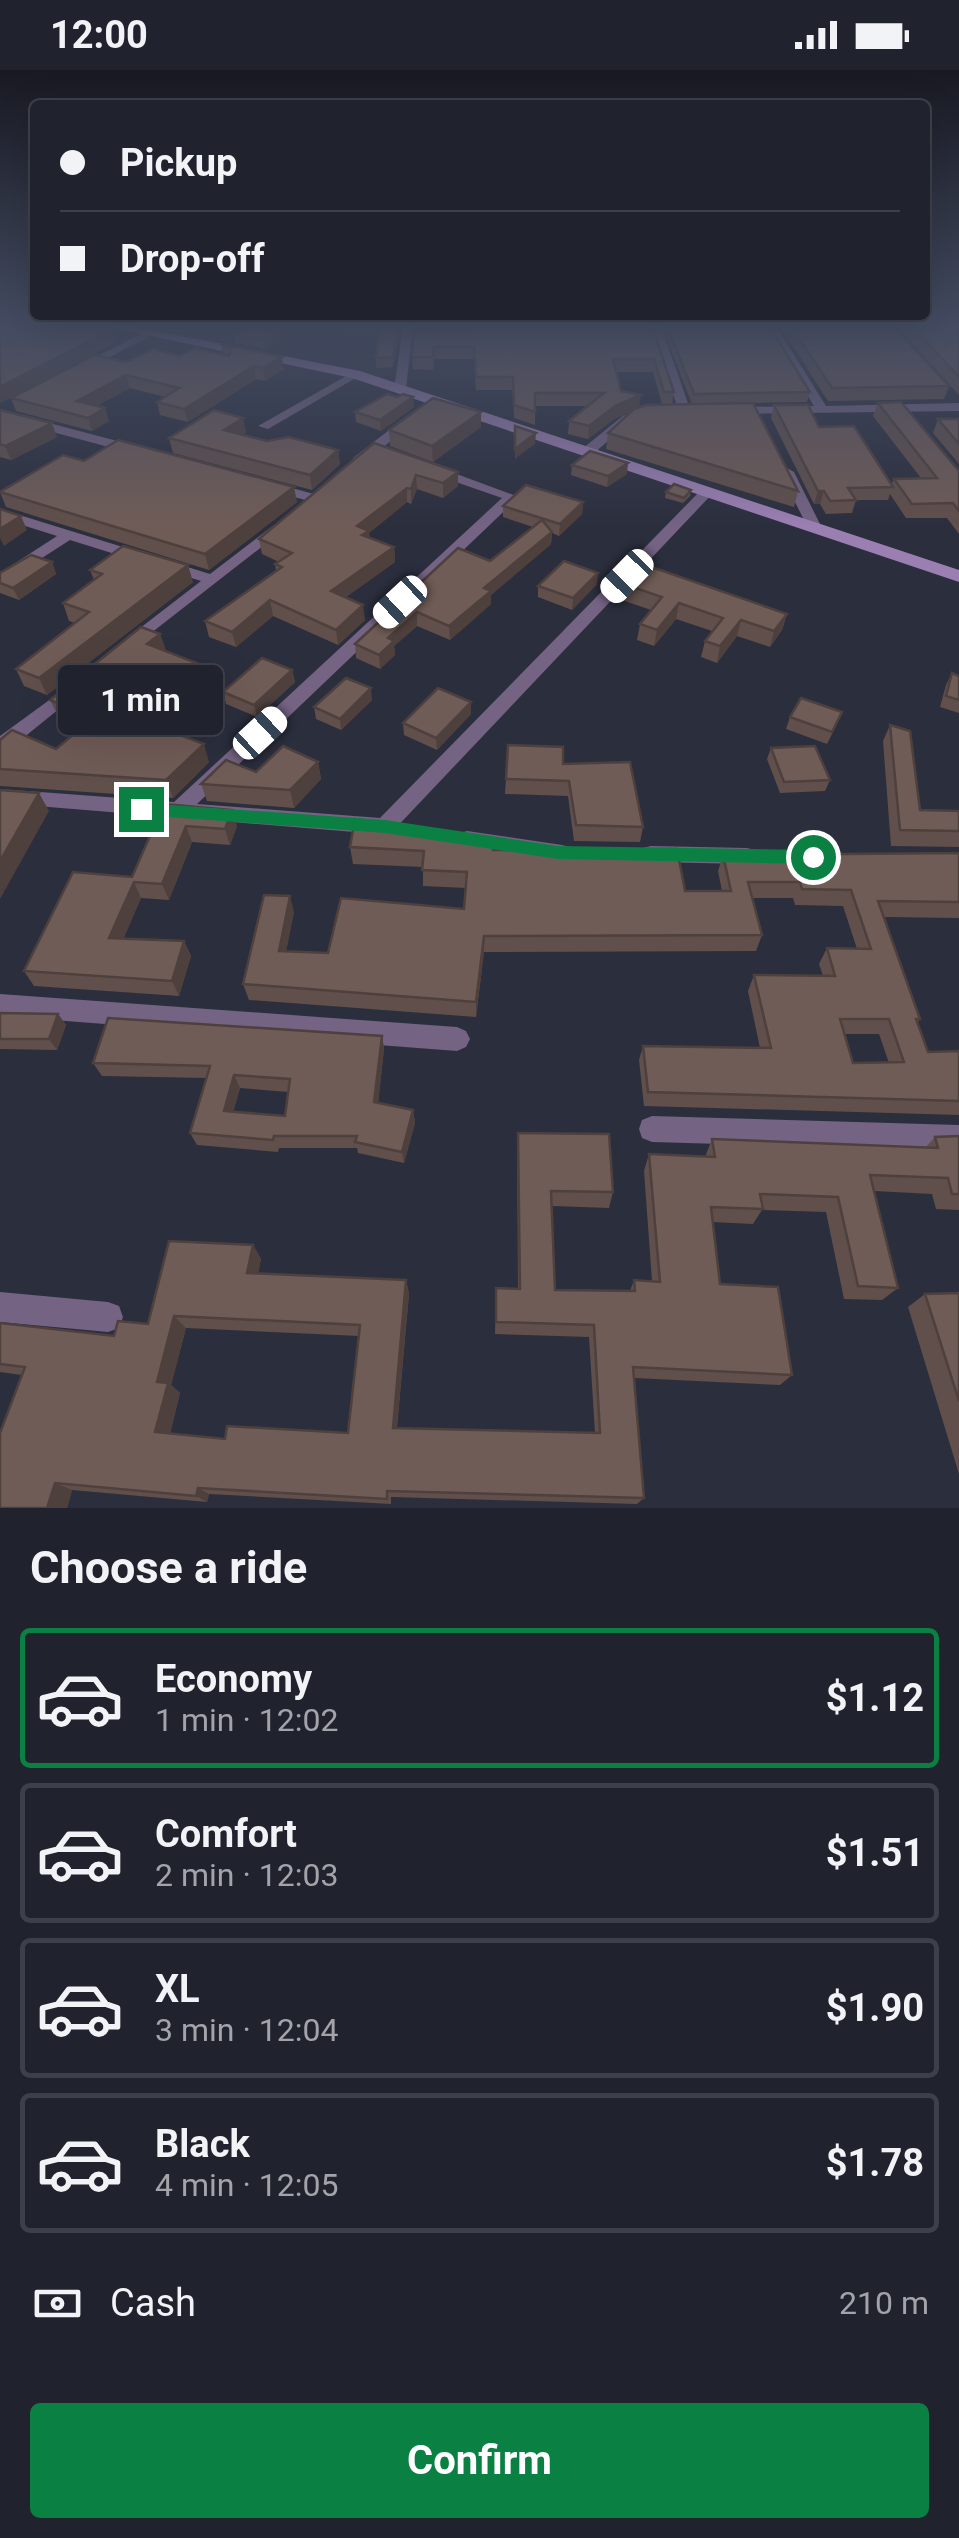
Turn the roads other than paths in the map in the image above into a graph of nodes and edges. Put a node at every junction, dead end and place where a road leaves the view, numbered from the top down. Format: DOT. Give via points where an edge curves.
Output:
graph roads {
  1 [pos="322,393"];
  2 [pos="410,393"];
  3 [pos="673,393"];
  4 [pos="813,393"];
  5 [pos="16,401"];
  6 [pos="436,401"];
  7 [pos="959,406"];
  8 [pos="902,409"];
  9 [pos="823,410"];
  10 [pos="757,411"];
  11 [pos="0,412"];
  12 [pos="641,412"];
  13 [pos="703,412"];
  14 [pos="721,412"];
  15 [pos="914,423"];
  16 [pos="264,426"];
  17 [pos="766,428"];
  18 [pos="372,448"];
  19 [pos="587,452"];
  20 [pos="149,454"];
  21 [pos="389,454"];
  22 [pos="782,461"];
  23 [pos="424,466"];
  24 [pos="344,473"];
  25 [pos="260,484"];
  26 [pos="330,486"];
  27 [pos="707,492"];
  28 [pos="316,499"];
  29 [pos="301,510"];
  30 [pos="0,513"];
  31 [pos="286,522"];
  32 [pos="816,528"];
  33 [pos="68,534"];
  34 [pos="959,576"];
  35 [pos="0,580"];
  36 [pos="213,580"];
  37 [pos="106,663"];
  38 [pos="91,675"];
  39 [pos="0,746"];
  40 [pos="0,796"];
  41 [pos="176,812"];
  42 [pos="443,835"];
  43 [pos="577,853"];
  44 [pos="634,854"];
  45 [pos="768,856"];
  46 [pos="0,1005"];
  47 [pos="457,1038"];
  48 [pos="652,1129"];
  49 [pos="959,1138"];
  50 [pos="0,1308"];
  51 [pos="108,1317"];
  1 -- 16 [label="street"];
  2 -- 6 [label="street"];
  3 -- 13 [label="street" via="678,412"];
  4 -- 9 [label="street"];
  5 -- 11 [label="street"];
  6 -- 18 [label="street"];
  6 -- 19 [label="street"];
  7 -- 8 [label="street"];
  8 -- 9 [label="street"];
  8 -- 15 [label="street"];
  9 -- 10 [label="street"];
  10 -- 14 [label="street"];
  10 -- 17 [label="street"];
  11 -- 20 [label="street"];
  12 -- 19 [label="street"];
  18 -- 21 [label="street"];
  18 -- 24 [label="street"];
  19 -- 27 [label="street"];
  22 -- 32 [label="street"];
  23 -- 41 [label="street" via="512,497"];
  25 -- 28 [label="street"];
  26 -- 28 [label="street"];
  27 -- 32 [label="street"];
  27 -- 41 [label="street" via="395,828"];
  28 -- 29 [label="street"];
  30 -- 33 [label="street"];
  31 -- 36 [label="street"];
  32 -- 34 [label="street"];
  33 -- 35 [label="street"];
  33 -- 36 [label="street"];
  36 -- 37 [label="street"];
  38 -- 39 [label="street"];
  40 -- 41 [label="street"];
  42 -- 43 [label="street"];
  44 -- 45 [label="street"];
  46 -- 47 [label="street"];
  48 -- 49 [label="street"];
  50 -- 51 [label="street"];
}
